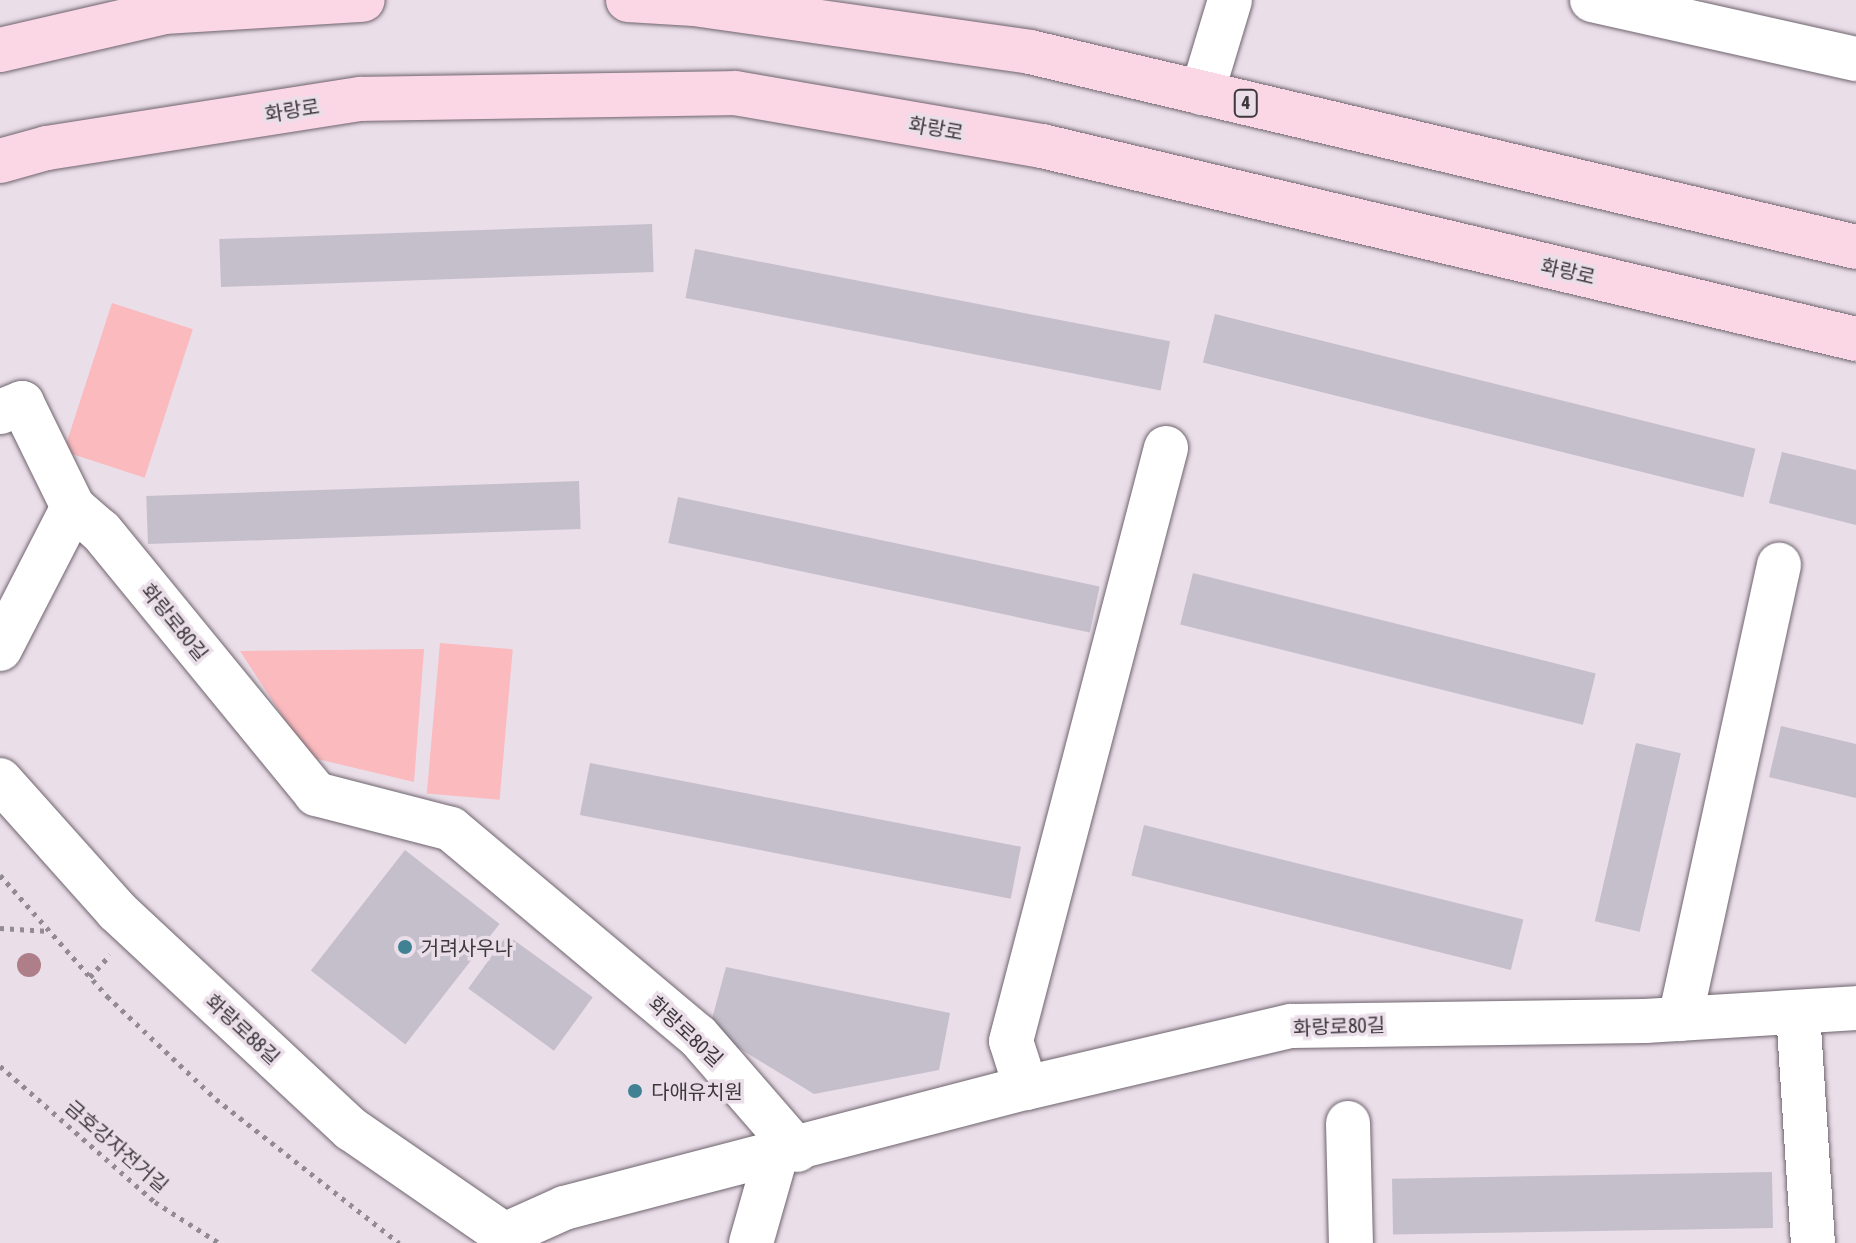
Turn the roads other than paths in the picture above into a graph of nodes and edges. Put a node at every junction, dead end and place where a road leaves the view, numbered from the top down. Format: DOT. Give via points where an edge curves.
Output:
graph roads {
  1 [pos="363,0"];
  2 [pos="628,0"];
  3 [pos="1230,0"];
  4 [pos="1592,0"];
  5 [pos="0,50"];
  6 [pos="1856,59"];
  7 [pos="1202,93"];
  8 [pos="0,161"];
  9 [pos="1856,247"];
  10 [pos="1856,339"];
  11 [pos="0,412"];
  12 [pos="1166,448"];
  13 [pos="73,507"];
  14 [pos="1779,565"];
  15 [pos="0,649"];
  16 [pos="0,780"];
  17 [pos="1856,1008"];
  18 [pos="1798,1012"];
  19 [pos="1680,1019"];
  20 [pos="1026,1088"];
  21 [pos="1348,1123"];
  22 [pos="786,1152"];
  23 [pos="510,1239"];
  24 [pos="751,1243"];
  25 [pos="1351,1243"];
  26 [pos="1813,1243"];
  1 -- 5 [label="main road" via="164,12"];
  2 -- 7 [label="main road, 4" via="694,4 1030,52"];
  3 -- 7 [label="street"];
  4 -- 6 [label="street"];
  7 -- 9 [label="main road, 4"];
  8 -- 10 [label="main road, 화랑로" via="47,148 361,99 735,93 1042,146"];
  11 -- 13 [label="street" via="22,403"];
  12 -- 20 [label="street" via="1011,1041"];
  13 -- 15 [label="street"];
  13 -- 22 [label="street, 화랑로80길" via="101,531 316,794 451,829 698,1036"];
  14 -- 19 [label="street"];
  16 -- 23 [label="street, 화랑로88길" via="117,911 351,1129"];
  17 -- 18 [label="street, 화랑로80길"];
  18 -- 19 [label="street, 화랑로80길"];
  18 -- 26 [label="street"];
  19 -- 20 [label="street, 화랑로80길" via="1291,1026"];
  20 -- 22 [label="street, 화랑로80길"];
  21 -- 25 [label="street"];
  22 -- 23 [label="street" via="564,1208"];
  22 -- 24 [label="street"];
}
